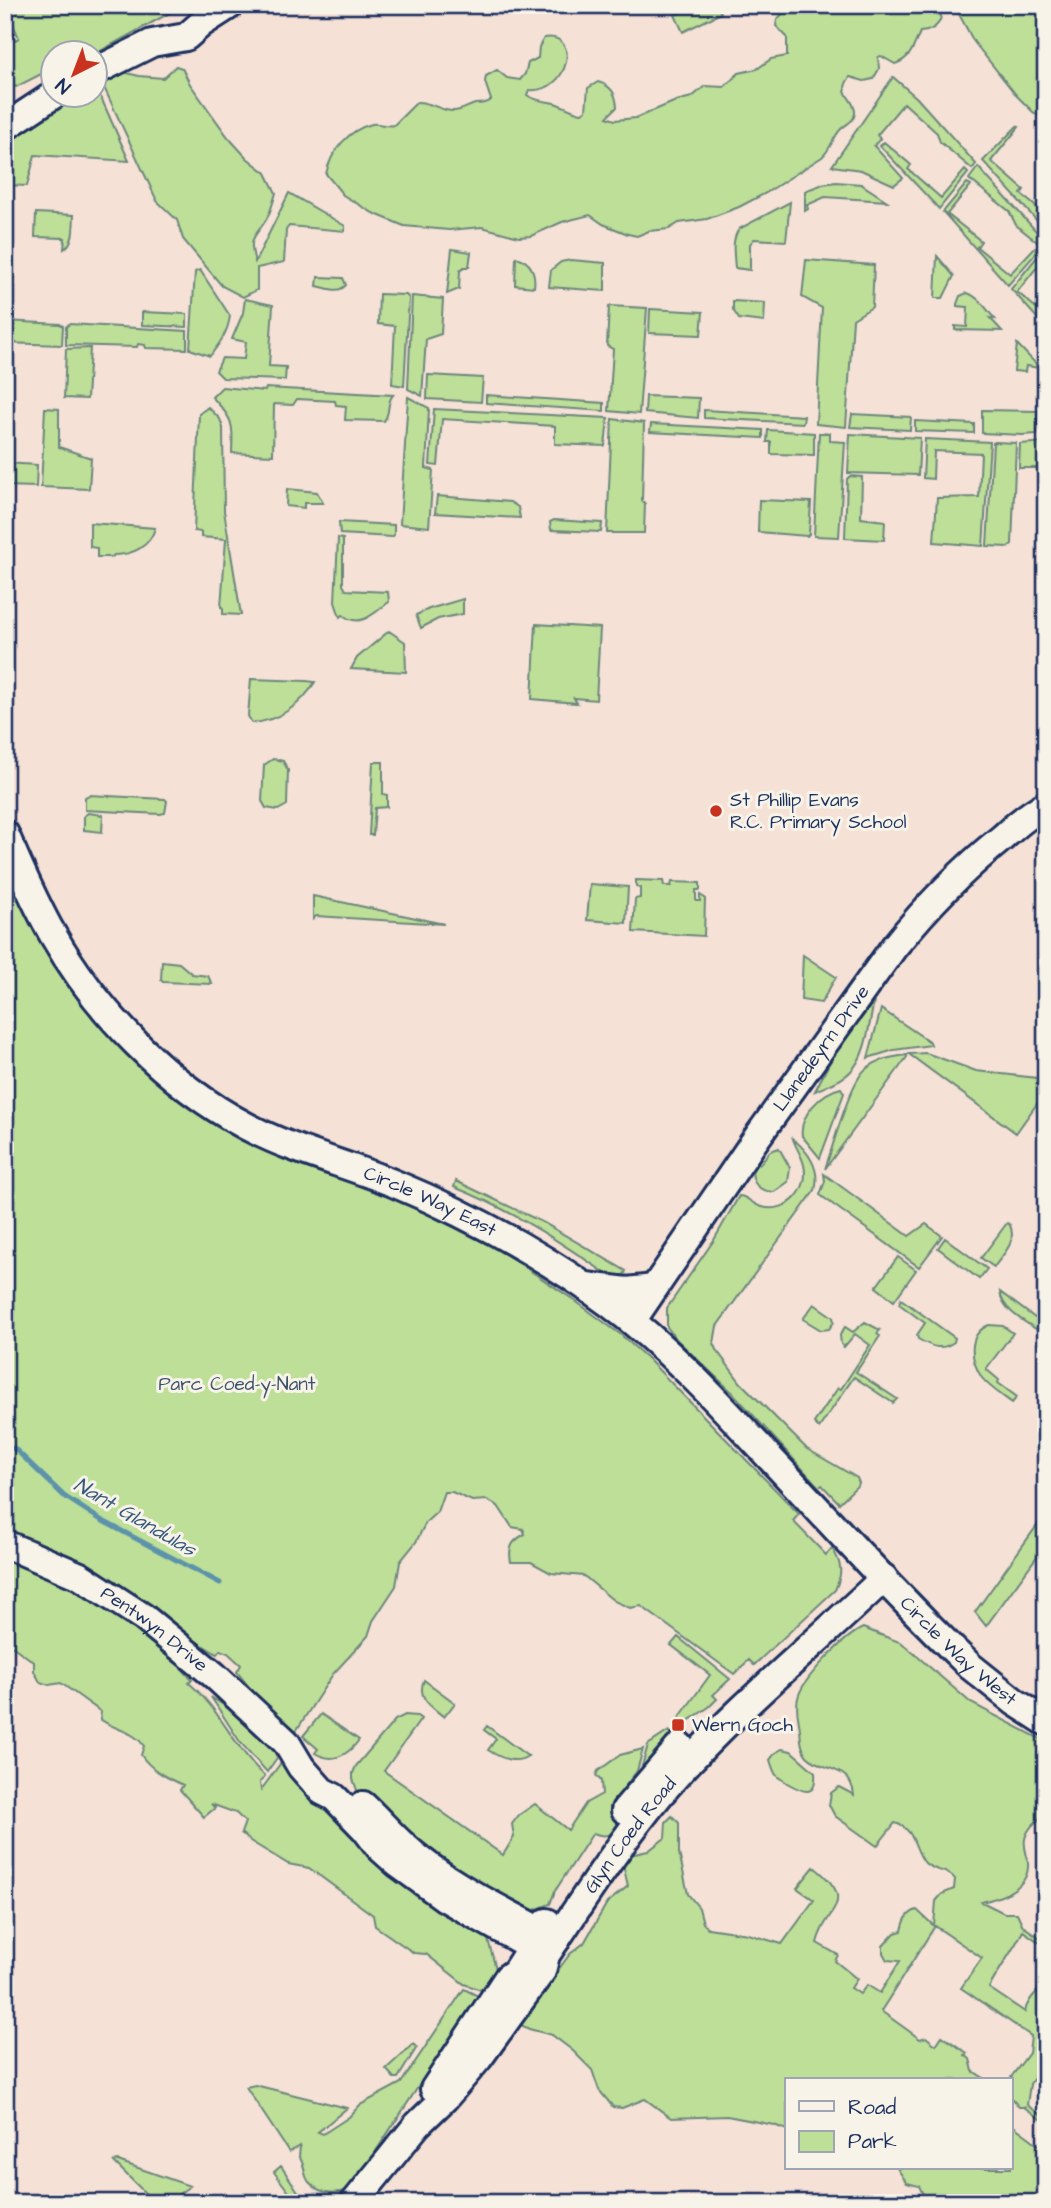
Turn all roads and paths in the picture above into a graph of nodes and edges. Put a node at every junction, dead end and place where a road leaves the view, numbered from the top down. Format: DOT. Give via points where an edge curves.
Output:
graph roads {
  1 [pos="230,5"];
  2 [pos="108,65"];
  3 [pos="38,105"];
  4 [pos="5,127"];
  5 [pos="1046,805"];
  6 [pos="5,834"];
  7 [pos="584,1286"];
  8 [pos="654,1288"];
  9 [pos="632,1321"];
  10 [pos="5,1544"];
  11 [pos="878,1571"];
  12 [pos="1046,1722"];
  13 [pos="286,1742"];
  14 [pos="504,1932"];
  15 [pos="544,1943"];
  16 [pos="508,1977"];
  17 [pos="417,2124"];
  18 [pos="354,2203"];
  1 -- 2 [label="street" via="186,37 152,43"];
  3 -- 4 [label="street"];
  5 -- 8 [label="street, Llanedeyrn Drive" via="987,850 894,947"];
  6 -- 7 [label="street, Circle Way East" via="40,911 75,968 119,1024 185,1086 243,1125 284,1145 390,1181 490,1228"];
  7 -- 8 [label="street" via="627,1291"];
  7 -- 9 [label="street, Circle Way East"];
  8 -- 9 [label="street, Llanedeyrn Drive"];
  9 -- 11 [label="street, Circle Way East" via="691,1373"];
  10 -- 13 [label="street, Pentwyn Drive" via="80,1576 143,1617"];
  11 -- 12 [label="street, Circle Way West" via="970,1666"];
  11 -- 15 [label="street, Glyn Coed Road" via="659,1769 606,1835"];
  13 -- 14 [label="street, Pentwyn Drive" via="322,1791 334,1797 398,1864"];
  13 -- 15 [label="street, Pentwyn Drive" via="310,1755 414,1853"];
  14 -- 15 [label="street, Pentwyn Drive"];
  14 -- 16 [label="street" via="509,1944"];
  15 -- 16 [label="street, Glyn Coed Road"];
  15 -- 17 [label="street, Glyn Coed Road" via="542,1971 500,2031 445,2098"];
  16 -- 17 [label="street, Glyn Coed Road" via="435,2088"];
  17 -- 18 [label="street, Glyn Coed Road"];
}
